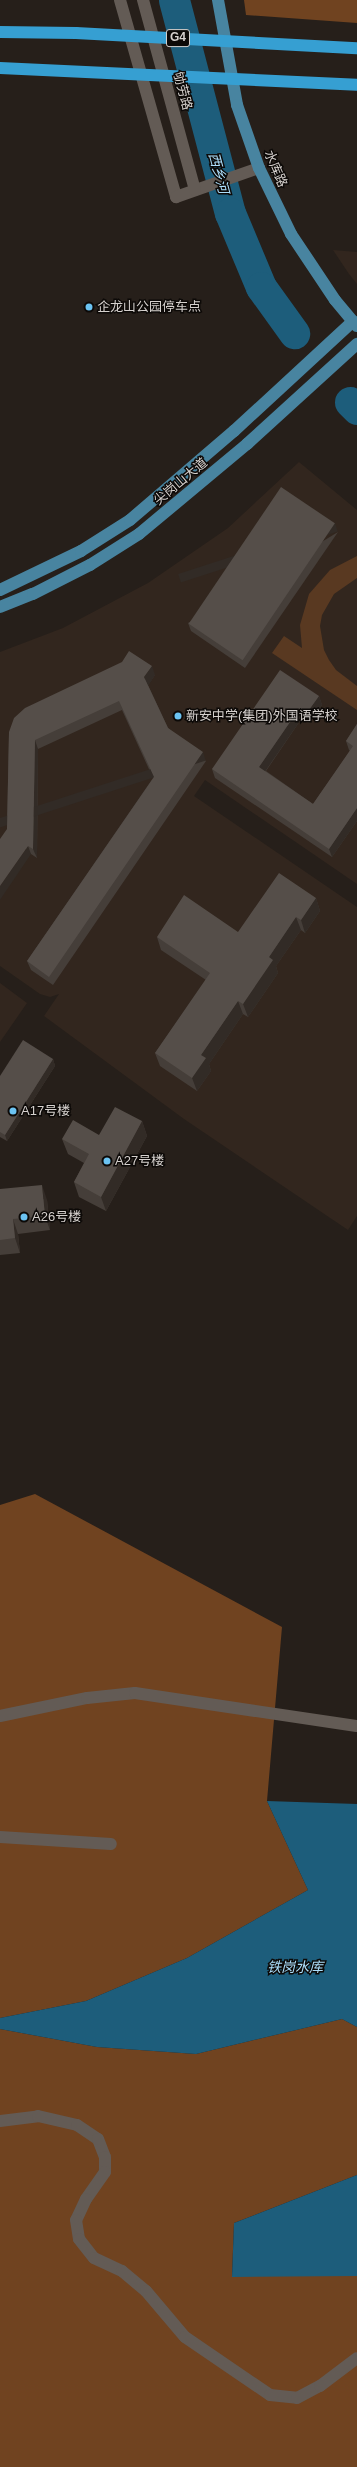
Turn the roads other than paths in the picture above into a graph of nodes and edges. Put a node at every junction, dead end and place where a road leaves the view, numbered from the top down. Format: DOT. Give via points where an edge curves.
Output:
graph roads {
  1 [pos="120,0"];
  2 [pos="143,0"];
  3 [pos="218,0"];
  4 [pos="0,32"];
  5 [pos="357,48"];
  6 [pos="0,68"];
  7 [pos="357,85"];
  8 [pos="259,168"];
  9 [pos="195,190"];
  10 [pos="355,324"];
  11 [pos="357,344"];
  12 [pos="0,590"];
  13 [pos="0,607"];
  14 [pos="0,1716"];
  15 [pos="357,1726"];
  16 [pos="0,1837"];
  17 [pos="111,1844"];
  18 [pos="0,2121"];
  19 [pos="357,2358"];
  1 -- 9 [label="street" via="176,197"];
  2 -- 9 [label="street, 劬劳路"];
  3 -- 8 [label="main road, 水库路" via="237,105"];
  4 -- 5 [label="highway, G4" via="279,42"];
  6 -- 7 [label="highway"];
  8 -- 9 [label="street"];
  8 -- 10 [label="main road, 水库路" via="291,234"];
  10 -- 12 [label="main road, 尖岗山大道" via="130,520 81,551"];
  11 -- 13 [label="main road, 尖岗山大道" via="247,444 139,534 90,565 33,594"];
  14 -- 15 [label="street" via="88,1698 135,1693"];
  16 -- 17 [label="street"];
  18 -- 19 [label="street" via="38,2116 77,2125 98,2139 105,2157 105,2172 86,2199 76,2220 79,2239 94,2258 122,2271 146,2291 185,2337 270,2395 297,2398 320,2386"];
}
